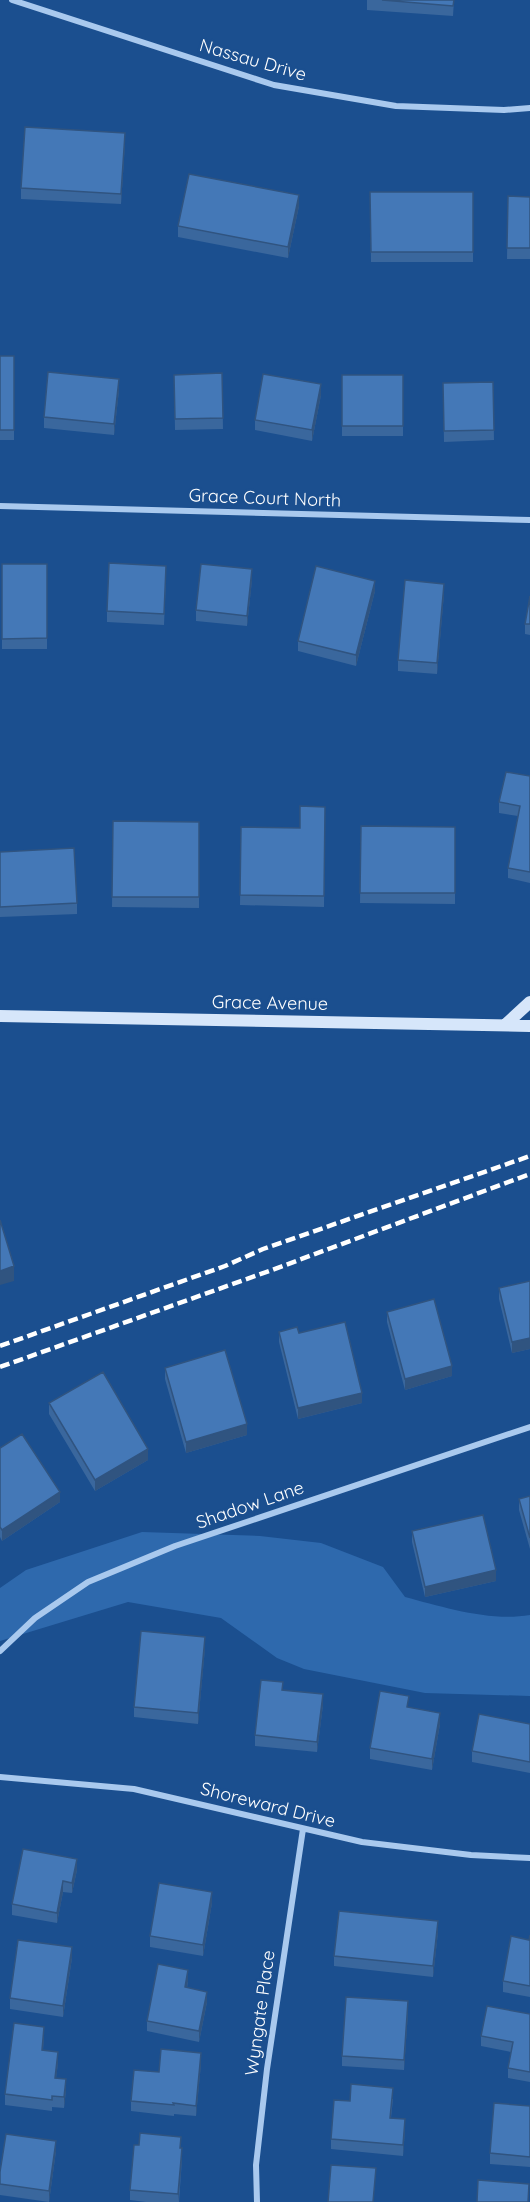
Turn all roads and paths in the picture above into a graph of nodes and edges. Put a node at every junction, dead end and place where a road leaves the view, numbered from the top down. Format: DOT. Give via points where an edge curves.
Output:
graph roads {
  1 [pos="12,0"];
  2 [pos="530,108"];
  3 [pos="0,506"];
  4 [pos="530,520"];
  5 [pos="530,1002"];
  6 [pos="0,1016"];
  7 [pos="505,1025"];
  8 [pos="530,1026"];
  9 [pos="530,1427"];
  10 [pos="0,1651"];
  11 [pos="0,1776"];
  12 [pos="303,1829"];
  13 [pos="530,1858"];
  14 [pos="258,2202"];
  1 -- 2 [label="street, Nassau Drive" via="274,85 396,106"];
  3 -- 4 [label="street, Grace Court North"];
  5 -- 7 [label="street"];
  6 -- 7 [label="street, Grace Avenue"];
  7 -- 8 [label="street, Grace Avenue"];
  9 -- 10 [label="street, Shadow Lane" via="175,1546 121,1568 88,1582 35,1618"];
  11 -- 12 [label="street, Shoreward Drive" via="134,1789"];
  12 -- 13 [label="street, Shoreward Drive" via="390,1846"];
  12 -- 14 [label="street, Wyngate Place" via="267,2069 256,2165"];
}
